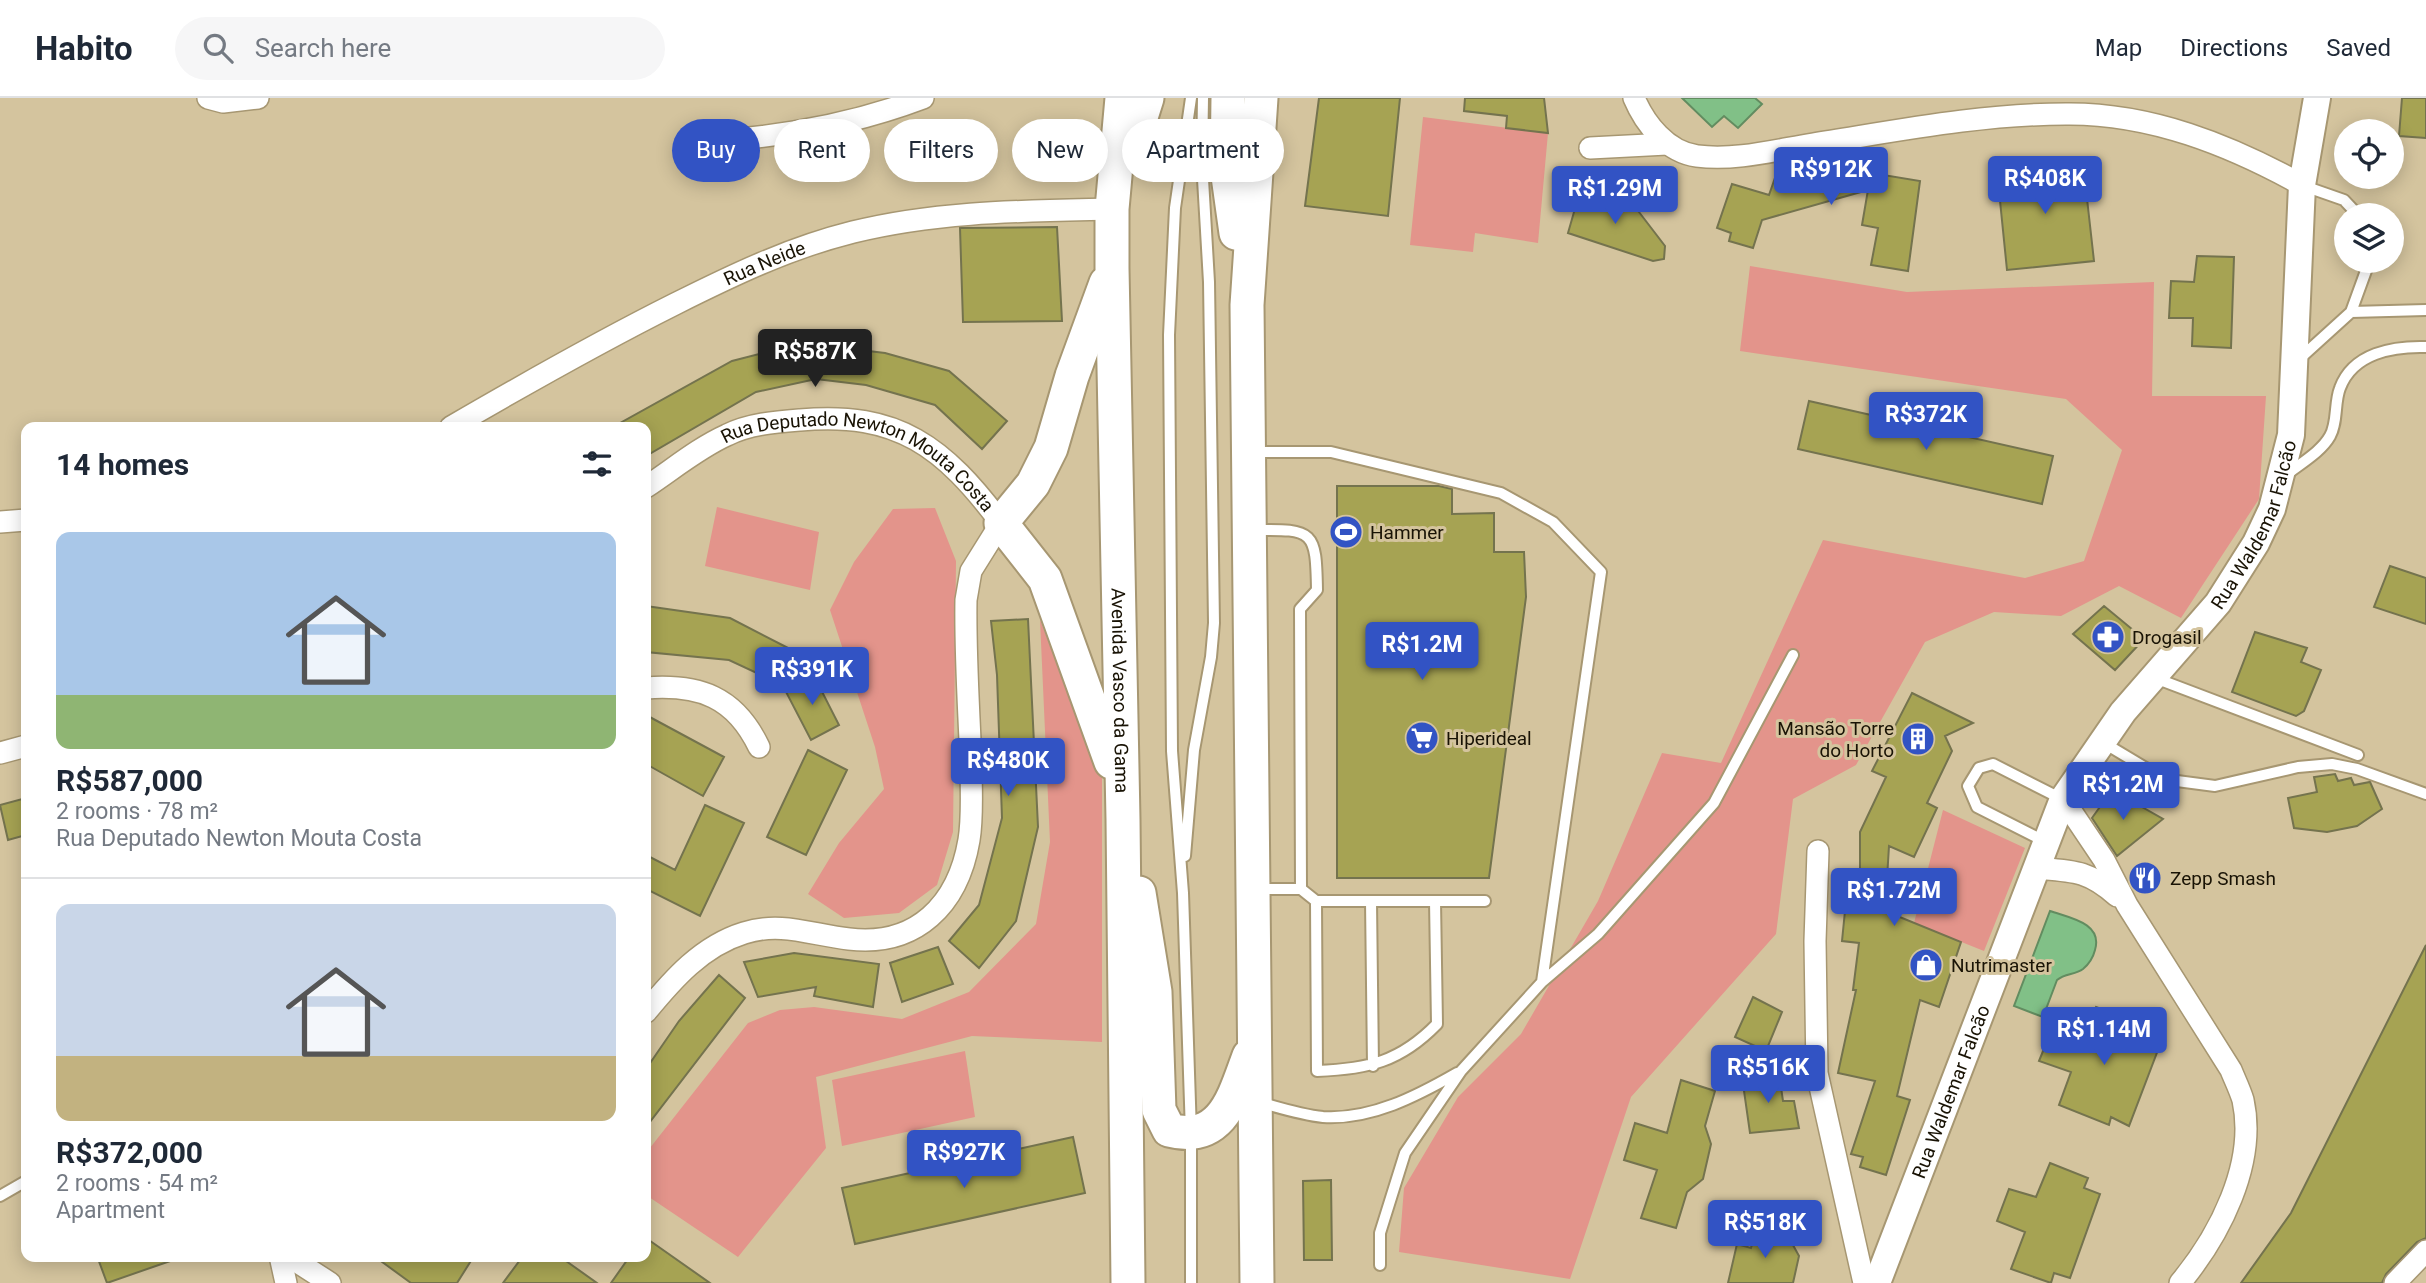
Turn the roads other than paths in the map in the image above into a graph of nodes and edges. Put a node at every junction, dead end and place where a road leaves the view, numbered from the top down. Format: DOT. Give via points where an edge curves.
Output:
graph roads {
  1 [pos="208,98"];
  2 [pos="258,98"];
  3 [pos="923,98"];
  4 [pos="1122,98"];
  5 [pos="1147,98"];
  6 [pos="1191,98"];
  7 [pos="1203,98"];
  8 [pos="1228,98"];
  9 [pos="1261,98"];
  10 [pos="1634,98"];
  11 [pos="2316,98"];
  12 [pos="760,137"];
  13 [pos="1667,144"];
  14 [pos="1590,148"];
  15 [pos="2302,186"];
  16 [pos="2347,203"];
  17 [pos="1112,209"];
  18 [pos="1112,268"];
  19 [pos="2365,273"];
  20 [pos="1247,305"];
  21 [pos="2426,310"];
  22 [pos="2351,312"];
  23 [pos="2426,347"];
  24 [pos="2295,363"];
  25 [pos="460,422"];
  26 [pos="1248,452"];
  27 [pos="2282,478"];
  28 [pos="651,484"];
  29 [pos="21,520"];
  30 [pos="0,522"];
  31 [pos="1001,523"];
  32 [pos="1248,530"];
  33 [pos="1793,655"];
  34 [pos="2154,677"];
  35 [pos="651,688"];
  36 [pos="2101,741"];
  37 [pos="21,747"];
  38 [pos="759,747"];
  39 [pos="0,753"];
  40 [pos="2358,755"];
  41 [pos="2426,794"];
  42 [pos="2063,799"];
  43 [pos="1123,808"];
  44 [pos="2046,842"];
  45 [pos="1818,851"];
  46 [pos="2035,868"];
  47 [pos="1253,889"];
  48 [pos="1301,889"];
  49 [pos="1183,893"];
  50 [pos="1316,901"];
  51 [pos="1371,901"];
  52 [pos="1435,901"];
  53 [pos="1485,901"];
  54 [pos="2127,905"];
  55 [pos="1542,982"];
  56 [pos="651,1006"];
  57 [pos="1255,1037"];
  58 [pos="1373,1066"];
  59 [pos="1461,1071"];
  60 [pos="1257,1102"];
  61 [pos="1191,1133"];
  62 [pos="21,1184"];
  63 [pos="0,1196"];
  64 [pos="2426,1251"];
  65 [pos="281,1262"];
  66 [pos="297,1262"];
  67 [pos="1380,1265"];
  68 [pos="286,1283"];
  69 [pos="330,1283"];
  70 [pos="1128,1283"];
  71 [pos="1191,1283"];
  72 [pos="1257,1283"];
  73 [pos="1864,1283"];
  74 [pos="1877,1283"];
  75 [pos="2180,1283"];
  76 [pos="2395,1283"];
  1 -- 2 [label="street" via="223,102"];
  3 -- 12 [label="street" via="845,122"];
  4 -- 17 [label="main road, Avenida Vasco da Gama"];
  5 -- 17 [label="main road"];
  6 -- 49 [label="lane" via="1175,208 1169,335 1172,751"];
  7 -- 49 [label="lane" via="1214,623 1194,750"];
  8 -- 20 [label="main road" via="1227,169"];
  9 -- 20 [label="main road"];
  10 -- 13 [label="street" via="1646,123"];
  11 -- 15 [label="street, Rua Waldemar Falcão"];
  13 -- 14 [label="street"];
  13 -- 15 [label="street" via="1695,156 1734,156 1939,125 2077,114 2181,131 2233,150"];
  15 -- 16 [label="lane"];
  15 -- 24 [label="street, Rua Waldemar Falcão"];
  17 -- 18 [label="main road, Avenida Vasco da Gama"];
  17 -- 25 [label="street, Rua Neide" via="970,212 853,232 786,252 644,320"];
  18 -- 31 [label="main road" via="1051,448 1033,484"];
  18 -- 43 [label="main road, Avenida Vasco da Gama"];
  19 -- 22 [label="lane"];
  20 -- 26 [label="main road"];
  21 -- 22 [label="lane"];
  22 -- 24 [label="lane"];
  23 -- 27 [label="lane" via="2385,349 2348,373 2340,389 2332,433 2324,445"];
  24 -- 27 [label="street, Rua Waldemar Falcão" via="2291,435"];
  26 -- 32 [label="main road"];
  26 -- 55 [label="lane" via="1331,452 1501,493 1553,522 1601,572"];
  27 -- 34 [label="street, Rua Waldemar Falcão" via="2272,509 2237,576"];
  28 -- 31 [label="street, Rua Deputado Newton Mouta Costa" via="727,434 766,422 858,418 898,428 933,450 975,489"];
  29 -- 30 [label="street"];
  31 -- 43 [label="main road" via="1045,579 1096,713"];
  31 -- 56 [label="street, Rua Deputado Newton Mouta Costa" via="971,571 966,600 969,841 956,882 940,910 901,935 877,941 779,927 745,932 716,944 687,966"];
  32 -- 47 [label="main road"];
  32 -- 48 [label="lane" via="1302,532 1316,551 1317,590 1300,609"];
  33 -- 55 [label="lane" via="1714,803 1598,934"];
  34 -- 36 [label="street, Rua Waldemar Falcão"];
  34 -- 40 [label="lane"];
  35 -- 38 [label="street" via="701,691 730,706 747,723"];
  36 -- 41 [label="lane" via="2154,773 2177,781 2215,786 2332,764"];
  36 -- 42 [label="street, Rua Waldemar Falcão"];
  37 -- 39 [label="street"];
  42 -- 44 [label="street, Rua Waldemar Falcão"];
  42 -- 44 [label="lane" via="1993,764 1979,768 1968,786 1976,807"];
  42 -- 54 [label="street" via="2104,860"];
  43 -- 61 [label="main road" via="1155,992 1159,1110 1169,1130"];
  43 -- 70 [label="main road, Avenida Vasco da Gama"];
  44 -- 46 [label="street, Rua Waldemar Falcão"];
  45 -- 73 [label="street" via="1817,1073"];
  46 -- 54 [label="street" via="2097,878"];
  46 -- 74 [label="street, Rua Waldemar Falcão"];
  47 -- 48 [label="lane"];
  47 -- 57 [label="main road"];
  48 -- 50 [label="lane"];
  49 -- 61 [label="lane"];
  50 -- 51 [label="lane"];
  50 -- 58 [label="lane" via="1317,1070"];
  51 -- 52 [label="lane"];
  51 -- 58 [label="lane"];
  52 -- 53 [label="lane"];
  52 -- 58 [label="lane" via="1437,1024 1400,1054"];
  54 -- 75 [label="street" via="2231,1070 2242,1098 2245,1137 2224,1216"];
  55 -- 59 [label="lane"];
  57 -- 60 [label="main road"];
  57 -- 61 [label="main road" via="1223,1117"];
  59 -- 60 [label="lane" via="1411,1098 1354,1114 1325,1117"];
  59 -- 67 [label="lane" via="1405,1153 1380,1233"];
  60 -- 72 [label="main road"];
  61 -- 71 [label="lane"];
  62 -- 63 [label="lane"];
  64 -- 76 [label="street"];
  65 -- 68 [label="street"];
  66 -- 69 [label="street"];
}
